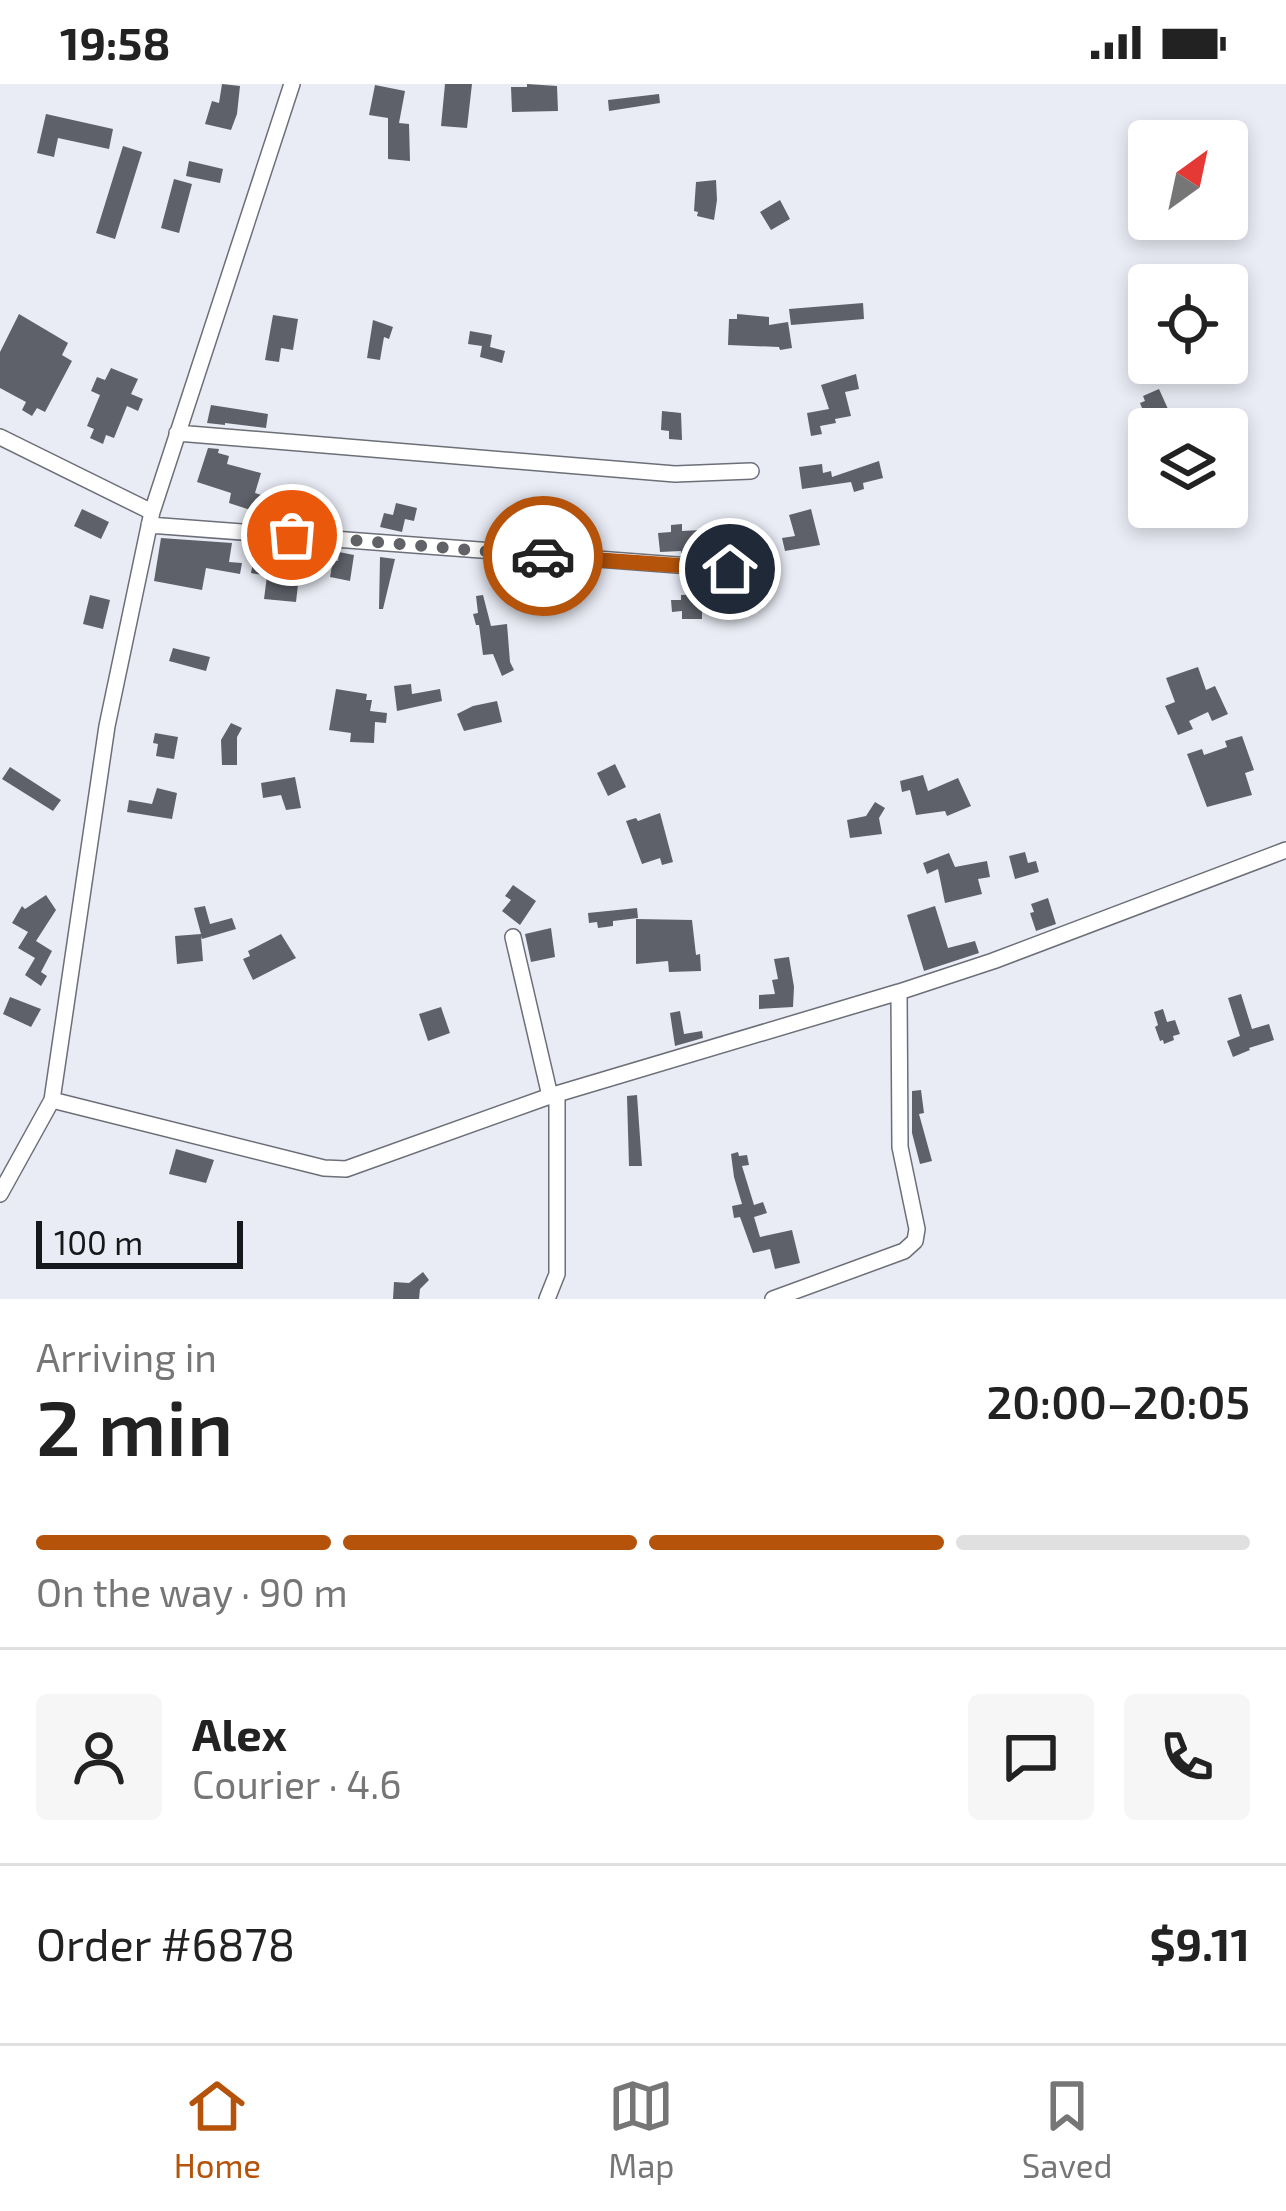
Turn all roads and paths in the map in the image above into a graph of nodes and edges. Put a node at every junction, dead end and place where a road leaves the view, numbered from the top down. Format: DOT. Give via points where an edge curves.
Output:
graph roads {
  1 [pos="292,84"];
  2 [pos="177,434"];
  3 [pos="0,437"];
  4 [pos="751,471"];
  5 [pos="150,519"];
  6 [pos="730,569"];
  7 [pos="1286,850"];
  8 [pos="513,937"];
  9 [pos="899,992"];
  10 [pos="554,1095"];
  11 [pos="52,1100"];
  12 [pos="0,1194"];
  13 [pos="547,1299"];
  14 [pos="772,1299"];
  1 -- 2 [label="street"];
  2 -- 4 [label="street" via="675,474"];
  2 -- 5 [label="street"];
  3 -- 5 [label="street"];
  5 -- 6 [label="street"];
  5 -- 11 [label="street" via="107,726"];
  7 -- 9 [label="street"];
  8 -- 10 [label="street"];
  9 -- 10 [label="street"];
  9 -- 14 [label="street" via="898,1120 915,1241"];
  10 -- 11 [label="street" via="346,1169"];
  10 -- 13 [label="street" via="557,1274"];
  11 -- 12 [label="street"];
}
